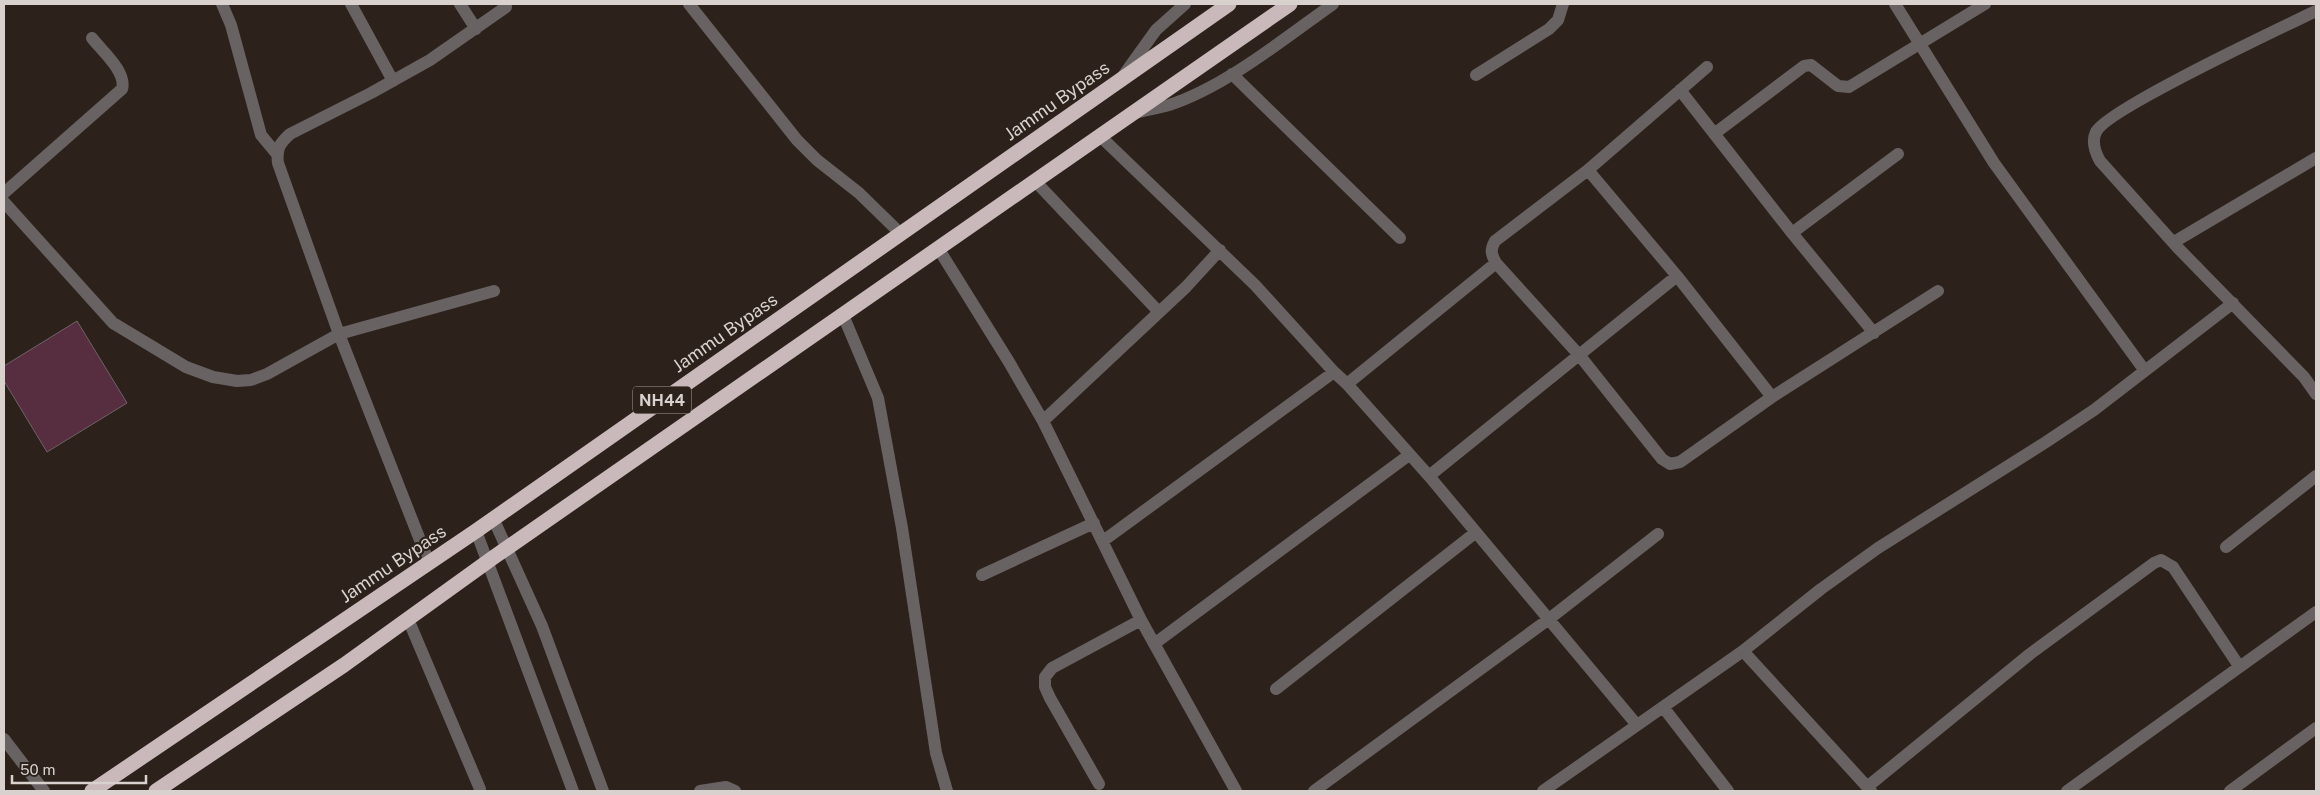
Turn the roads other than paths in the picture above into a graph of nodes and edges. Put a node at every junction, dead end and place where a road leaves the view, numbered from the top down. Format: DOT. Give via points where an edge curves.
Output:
graph roads {
  1 [pos="222,4"];
  2 [pos="350,4"];
  3 [pos="460,4"];
  4 [pos="690,4"];
  5 [pos="1185,4"];
  6 [pos="1229,4"];
  7 [pos="1290,4"];
  8 [pos="1333,4"];
  9 [pos="1563,4"];
  10 [pos="1895,4"];
  11 [pos="1985,4"];
  12 [pos="506,7"];
  13 [pos="2316,10"];
  14 [pos="476,29"];
  15 [pos="92,38"];
  16 [pos="1920,45"];
  17 [pos="1707,67"];
  18 [pos="1232,74"];
  19 [pos="1476,75"];
  20 [pos="1120,80"];
  21 [pos="393,81"];
  22 [pos="1680,90"];
  23 [pos="1132,113"];
  24 [pos="1714,134"];
  25 [pos="1100,136"];
  26 [pos="276,153"];
  27 [pos="1898,154"];
  28 [pos="2316,158"];
  29 [pos="1588,170"];
  30 [pos="1035,181"];
  31 [pos="4,193"];
  32 [pos="4,202"];
  33 [pos="900,232"];
  34 [pos="1792,233"];
  35 [pos="1400,238"];
  36 [pos="2174,242"];
  37 [pos="938,248"];
  38 [pos="1220,250"];
  39 [pos="1496,263"];
  40 [pos="1677,276"];
  41 [pos="494,291"];
  42 [pos="1938,291"];
  43 [pos="2233,304"];
  44 [pos="1159,312"];
  45 [pos="843,315"];
  46 [pos="339,334"];
  47 [pos="1874,334"];
  48 [pos="1580,356"];
  49 [pos="2145,371"];
  50 [pos="1334,372"];
  51 [pos="1347,384"];
  52 [pos="2316,394"];
  53 [pos="1772,397"];
  54 [pos="1043,421"];
  55 [pos="1409,455"];
  56 [pos="1429,476"];
  57 [pos="2316,476"];
  58 [pos="494,518"];
  59 [pos="1094,523"];
  60 [pos="476,531"];
  61 [pos="1475,533"];
  62 [pos="1658,534"];
  63 [pos="1103,541"];
  64 [pos="2226,547"];
  65 [pos="507,549"];
  66 [pos="488,561"];
  67 [pos="429,562"];
  68 [pos="982,575"];
  69 [pos="2316,612"];
  70 [pos="408,619"];
  71 [pos="1549,619"];
  72 [pos="1141,620"];
  73 [pos="1154,644"];
  74 [pos="1743,650"];
  75 [pos="2239,666"];
  76 [pos="1276,689"];
  77 [pos="1663,707"];
  78 [pos="1637,725"];
  79 [pos="2316,728"];
  80 [pos="4,739"];
  81 [pos="1098,784"];
  82 [pos="480,789"];
  83 [pos="1869,789"];
  84 [pos="44,791"];
  85 [pos="92,791"];
  86 [pos="156,791"];
  87 [pos="573,791"];
  88 [pos="603,791"];
  89 [pos="700,791"];
  90 [pos="735,791"];
  91 [pos="947,791"];
  92 [pos="1236,791"];
  93 [pos="1314,791"];
  94 [pos="1543,791"];
  95 [pos="1728,791"];
  96 [pos="2067,791"];
  97 [pos="2230,791"];
  1 -- 26 [label="street" via="239,52 261,135"];
  2 -- 21 [label="street"];
  3 -- 14 [label="street"];
  4 -- 33 [label="street" via="797,140"];
  5 -- 20 [label="street" via="1156,30"];
  6 -- 20 [label="highway, Jammu Bypass / NH44"];
  7 -- 23 [label="highway, NH44"];
  8 -- 18 [label="street"];
  9 -- 19 [label="street" via="1558,20 1549,28"];
  10 -- 16 [label="street"];
  11 -- 16 [label="street"];
  12 -- 14 [label="street"];
  13 -- 36 [label="street" via="2171,84 2101,124 2096,132 2094,152 2100,161"];
  14 -- 21 [label="street"];
  15 -- 31 [label="street" via="120,74 124,81 122,89"];
  16 -- 24 [label="street" via="1849,87 1838,86 1811,65 1804,66"];
  16 -- 49 [label="street" via="1994,163"];
  17 -- 22 [label="street"];
  18 -- 23 [label="street" via="1170,105"];
  18 -- 35 [label="street"];
  20 -- 33 [label="highway, Jammu Bypass / NH44"];
  21 -- 26 [label="street" via="290,134"];
  22 -- 24 [label="street"];
  22 -- 29 [label="street"];
  23 -- 25 [label="highway, NH44"];
  24 -- 34 [label="street"];
  25 -- 30 [label="highway, NH44"];
  25 -- 38 [label="street"];
  26 -- 46 [label="street"];
  27 -- 34 [label="street"];
  28 -- 36 [label="street"];
  29 -- 39 [label="street" via="1495,241 1491,254"];
  29 -- 40 [label="street"];
  30 -- 37 [label="highway, NH44"];
  30 -- 44 [label="street"];
  32 -- 46 [label="street" via="112,323 186,367 213,377 251,380"];
  33 -- 58 [label="highway, Jammu Bypass / NH44"];
  34 -- 47 [label="street"];
  36 -- 43 [label="street"];
  37 -- 45 [label="highway, NH44"];
  37 -- 54 [label="street"];
  38 -- 44 [label="street"];
  38 -- 50 [label="street"];
  39 -- 48 [label="street"];
  39 -- 51 [label="street"];
  40 -- 48 [label="street"];
  40 -- 53 [label="street"];
  41 -- 46 [label="street"];
  42 -- 47 [label="street"];
  43 -- 49 [label="street"];
  43 -- 52 [label="street"];
  44 -- 54 [label="street"];
  45 -- 65 [label="highway, NH44"];
  45 -- 91 [label="street" via="878,398 910,573 936,753"];
  46 -- 67 [label="street"];
  47 -- 53 [label="street"];
  48 -- 53 [label="street" via="1670,464 1680,462"];
  48 -- 56 [label="street"];
  49 -- 74 [label="street" via="2046,442 1878,548"];
  50 -- 51 [label="street"];
  50 -- 63 [label="street"];
  51 -- 55 [label="street"];
  54 -- 59 [label="street"];
  55 -- 56 [label="street"];
  55 -- 73 [label="street"];
  56 -- 61 [label="street"];
  57 -- 64 [label="street"];
  58 -- 60 [label="highway, Jammu Bypass / NH44"];
  58 -- 65 [label="street"];
  59 -- 63 [label="street"];
  59 -- 68 [label="street"];
  60 -- 66 [label="street"];
  60 -- 67 [label="highway, Jammu Bypass / NH44"];
  61 -- 71 [label="street"];
  61 -- 76 [label="street"];
  62 -- 71 [label="street"];
  63 -- 72 [label="street"];
  65 -- 66 [label="highway, NH44"];
  65 -- 88 [label="street" via="542,626"];
  66 -- 70 [label="highway, NH44"];
  66 -- 87 [label="street"];
  67 -- 85 [label="highway, Jammu Bypass / NH44"];
  69 -- 75 [label="street"];
  70 -- 82 [label="street"];
  70 -- 86 [label="highway, NH44"];
  71 -- 78 [label="street"];
  71 -- 93 [label="street"];
  72 -- 73 [label="street"];
  72 -- 81 [label="street" via="1052,668 1044,677 1050,698"];
  73 -- 92 [label="street"];
  74 -- 77 [label="street"];
  74 -- 83 [label="street"];
  75 -- 83 [label="street" via="2172,567 2161,560 2030,654"];
  75 -- 96 [label="street"];
  77 -- 78 [label="street"];
  77 -- 95 [label="street"];
  78 -- 94 [label="street"];
  79 -- 97 [label="street"];
  80 -- 84 [label="street"];
  89 -- 90 [label="street" via="726,787"];
}
